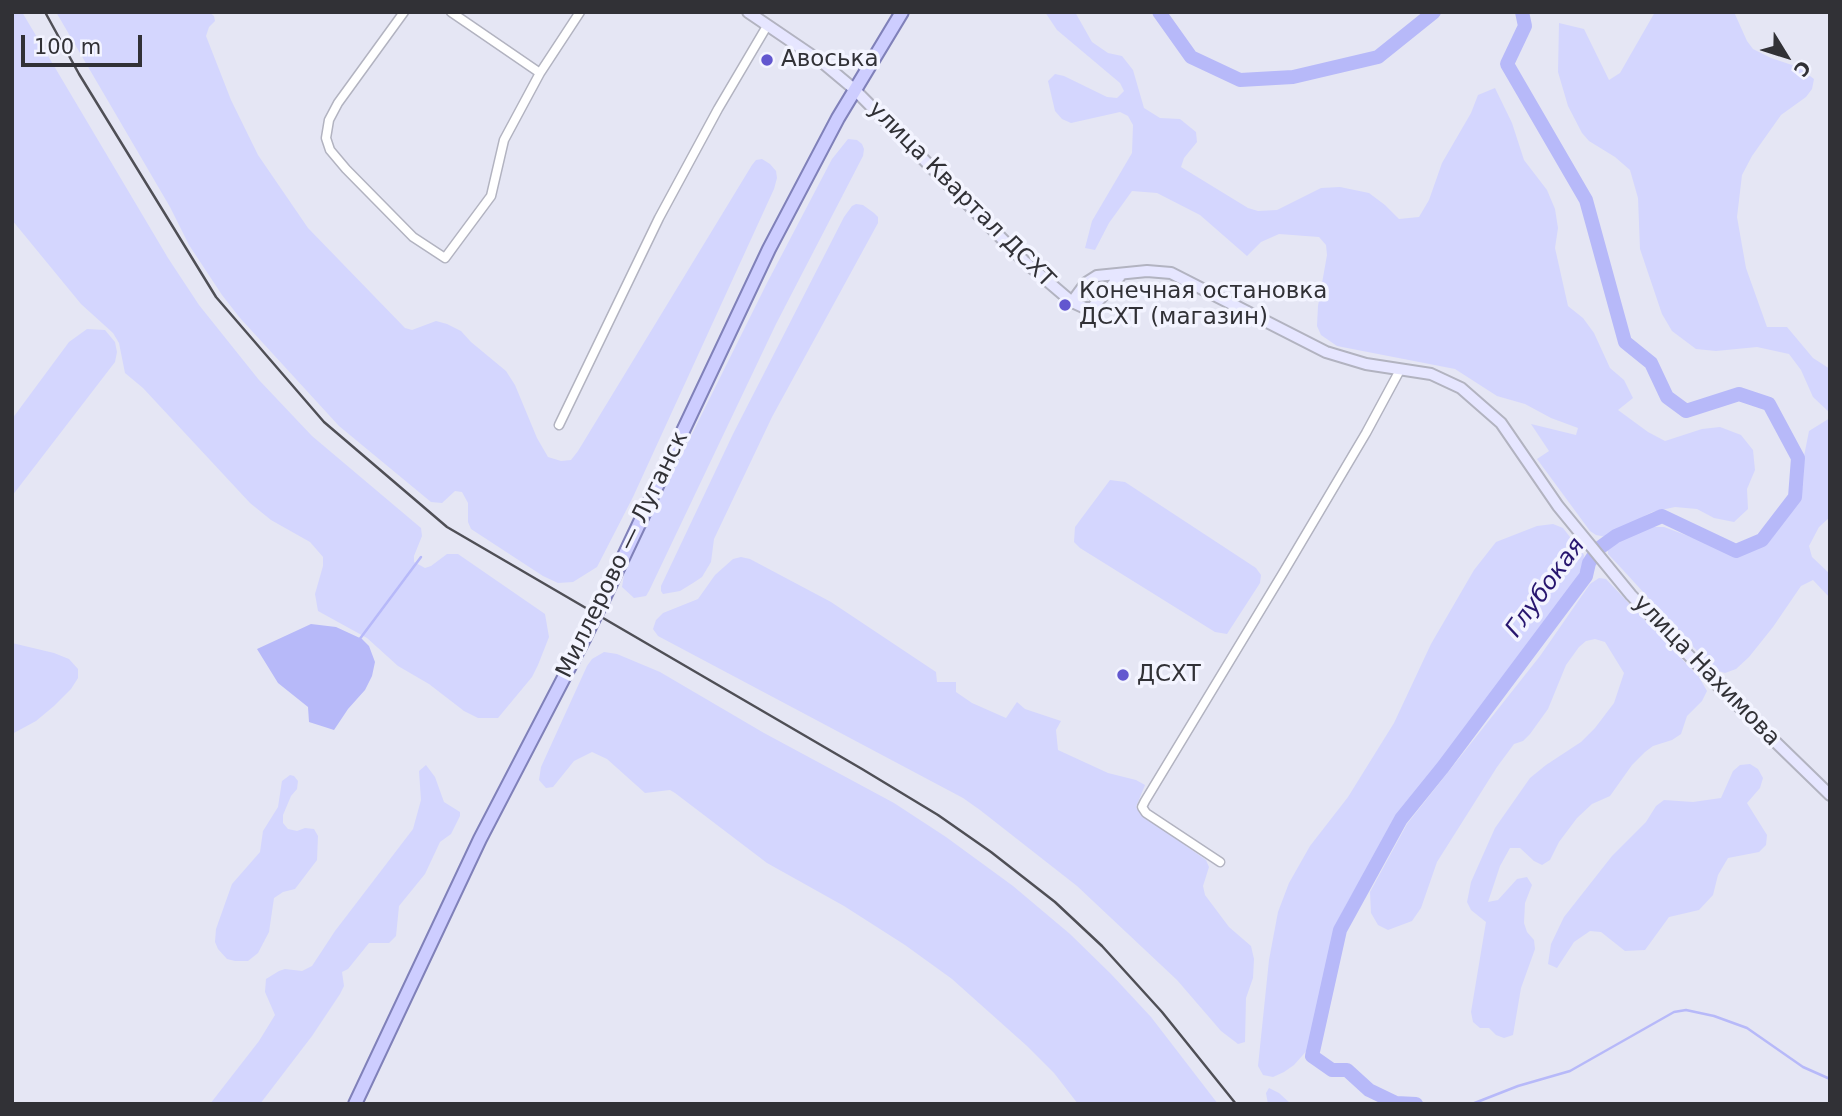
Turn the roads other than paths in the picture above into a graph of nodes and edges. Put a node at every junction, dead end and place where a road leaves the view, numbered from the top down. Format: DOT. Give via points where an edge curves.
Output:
graph roads {
  1 [pos="404,12"];
  2 [pos="451,12"];
  3 [pos="580,12"];
  4 [pos="748,12"];
  5 [pos="902,12"];
  6 [pos="767,26"];
  7 [pos="540,73"];
  8 [pos="854,89"];
  9 [pos="1121,275"];
  10 [pos="1072,302"];
  11 [pos="1400,370"];
  12 [pos="559,425"];
  13 [pos="1586,542"];
  14 [pos="1830,795"];
  15 [pos="1220,862"];
  16 [pos="355,1104"];
  1 -- 7 [label="street" via="338,103 326,138 340,162 403,227 445,258 491,196 504,140"];
  2 -- 7 [label="street"];
  3 -- 7 [label="street"];
  4 -- 6 [label="street, улица Квартал ДСХТ"];
  5 -- 8 [label="main road, Миллерово — Луганск"];
  6 -- 8 [label="street, улица Квартал ДСХТ"];
  6 -- 12 [label="street" via="659,218"];
  8 -- 10 [label="street, улица Квартал ДСХТ" via="1017,254"];
  8 -- 16 [label="main road, Миллерово — Луганск, bridge" via="769,248 605,596 480,839"];
  9 -- 10 [label="street, улица Квартал ДСХТ" via="1091,279"];
  9 -- 10 [label="street" via="1092,308"];
  9 -- 11 [label="street, улица Квартал ДСХТ" via="1156,271 1179,276 1326,352"];
  11 -- 13 [label="street, улица Квартал ДСХТ" via="1431,374 1455,384 1494,417"];
  11 -- 15 [label="street" via="1144,800 1146,813"];
  13 -- 14 [label="street, улица Нахимова" via="1721,689"];
}
